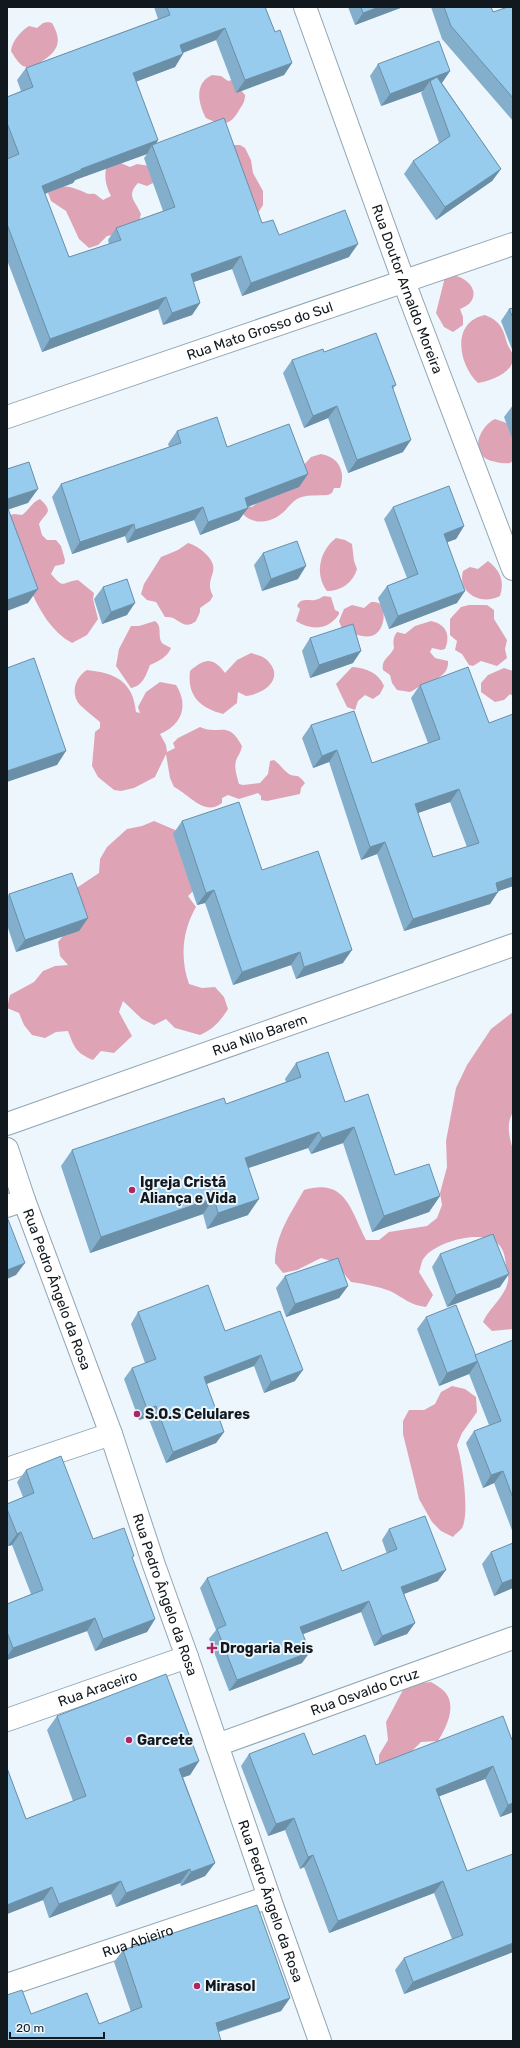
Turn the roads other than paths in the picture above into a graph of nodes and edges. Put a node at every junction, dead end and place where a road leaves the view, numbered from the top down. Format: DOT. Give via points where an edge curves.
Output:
graph roads {
  1 [pos="305,7"];
  2 [pos="513,244"];
  3 [pos="404,282"];
  4 [pos="7,417"];
  5 [pos="513,569"];
  6 [pos="513,946"];
  7 [pos="7,1124"];
  8 [pos="7,1149"];
  9 [pos="16,1203"];
  10 [pos="111,1434"];
  11 [pos="7,1468"];
  12 [pos="513,1638"];
  13 [pos="187,1657"];
  14 [pos="7,1720"];
  15 [pos="217,1745"];
  16 [pos="269,1897"];
  17 [pos="7,1985"];
  18 [pos="320,2041"];
  1 -- 3 [label="street, Rua Doutor Arnaldo Moreira"];
  2 -- 3 [label="street, Rua Mato Grosso do Sul"];
  3 -- 4 [label="street, Rua Mato Grosso do Sul"];
  3 -- 5 [label="street, Rua Doutor Arnaldo Moreira"];
  6 -- 7 [label="street, Rua Nilo Barem"];
  8 -- 9 [label="street, Rua Pedro Ângelo da Rosa"];
  9 -- 10 [label="street, Rua Pedro Ângelo da Rosa"];
  10 -- 11 [label="street"];
  10 -- 13 [label="street, Rua Pedro Ângelo da Rosa"];
  12 -- 15 [label="street, Rua Osvaldo Cruz"];
  13 -- 14 [label="street, Rua Araceiro"];
  13 -- 15 [label="street, Rua Pedro Ângelo da Rosa"];
  15 -- 16 [label="street, Rua Pedro Ângelo da Rosa"];
  16 -- 17 [label="street, Rua Abieiro"];
  16 -- 18 [label="street, Rua Pedro Ângelo da Rosa"];
}
